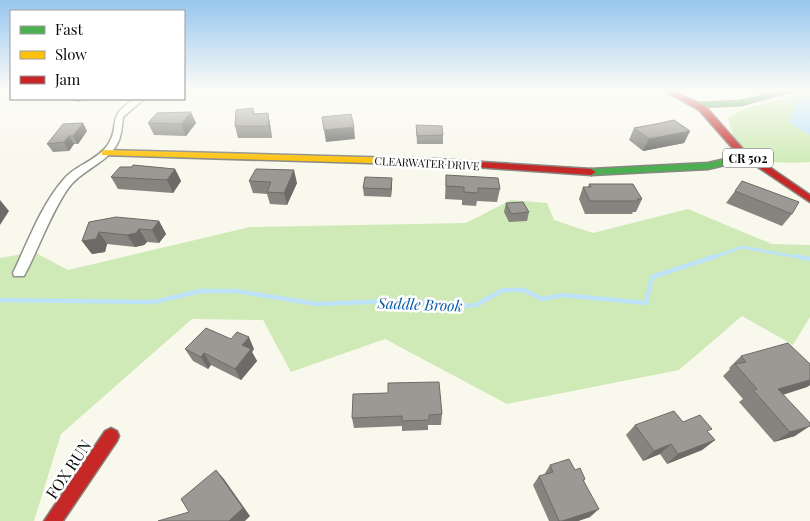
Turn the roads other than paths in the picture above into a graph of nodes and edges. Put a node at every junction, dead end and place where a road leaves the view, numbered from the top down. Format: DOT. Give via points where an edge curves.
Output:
graph roads {
  1 [pos="119,115"];
  2 [pos="707,115"];
  3 [pos="105,153"];
  4 [pos="747,157"];
  5 [pos="810,199"];
  6 [pos="19,273"];
  7 [pos="111,436"];
  8 [pos="53,521"];
  1 -- 3 [label="street" via="114,140"];
  2 -- 4 [label="street, CR 502"];
  3 -- 4 [label="street, CLEARWATER DRIVE" via="452,162 604,173 708,166"];
  3 -- 6 [label="street" via="79,172 60,192"];
  4 -- 5 [label="street, CR 502"];
  7 -- 8 [label="street, FOX RUN"];
}
